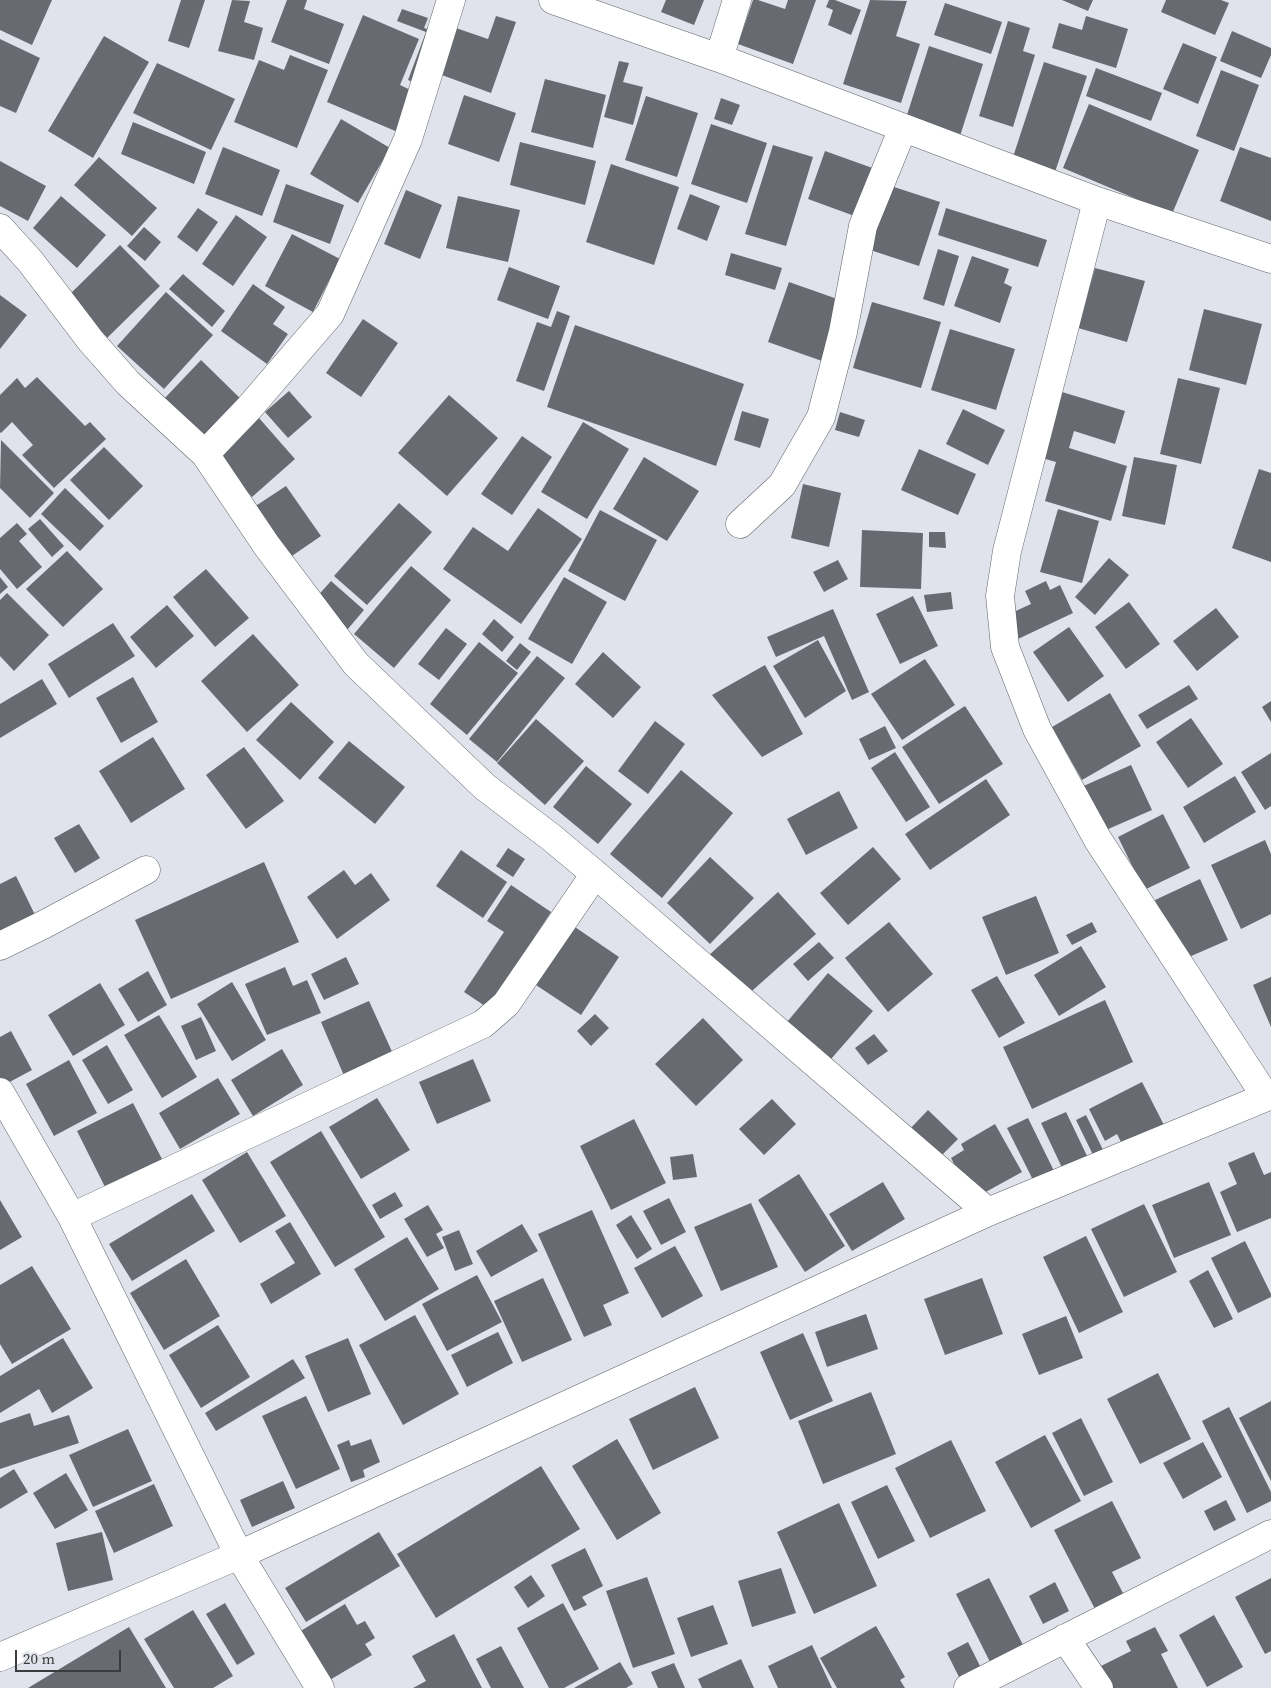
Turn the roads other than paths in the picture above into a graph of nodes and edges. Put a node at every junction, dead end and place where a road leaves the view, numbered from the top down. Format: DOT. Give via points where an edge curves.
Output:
graph roads {
  1 [pos="451,0"];
  2 [pos="553,0"];
  3 [pos="737,0"];
  4 [pos="719,58"];
  5 [pos="903,128"];
  6 [pos="1097,201"];
  7 [pos="0,228"];
  8 [pos="1271,259"];
  9 [pos="205,454"];
  10 [pos="740,524"];
  11 [pos="146,870"];
  12 [pos="595,874"];
  13 [pos="0,946"];
  14 [pos="0,1092"];
  15 [pos="1268,1096"];
  16 [pos="988,1212"];
  17 [pos="72,1217"];
  18 [pos="1271,1534"];
  19 [pos="239,1555"];
  20 [pos="1065,1638"];
  21 [pos="0,1658"];
  22 [pos="320,1688"];
  23 [pos="968,1688"];
  24 [pos="1099,1688"];
  1 -- 9 [label="street" via="408,140 330,314"];
  2 -- 4 [label="street"];
  3 -- 4 [label="street"];
  4 -- 5 [label="street"];
  5 -- 6 [label="street"];
  5 -- 10 [label="street" via="863,226 843,332 820,417 782,485"];
  6 -- 8 [label="street"];
  6 -- 15 [label="street" via="1007,551 1000,596 1005,647 1037,729 1098,840"];
  7 -- 9 [label="street" via="115,369"];
  9 -- 12 [label="street" via="267,546 356,664 485,787"];
  11 -- 13 [label="street"];
  12 -- 16 [label="street"];
  12 -- 17 [label="street" via="506,1004 483,1024"];
  14 -- 17 [label="street"];
  15 -- 16 [label="street"];
  16 -- 19 [label="street"];
  17 -- 19 [label="street"];
  18 -- 20 [label="street"];
  19 -- 21 [label="street"];
  19 -- 22 [label="street"];
  20 -- 23 [label="street"];
  20 -- 24 [label="street"];
}
